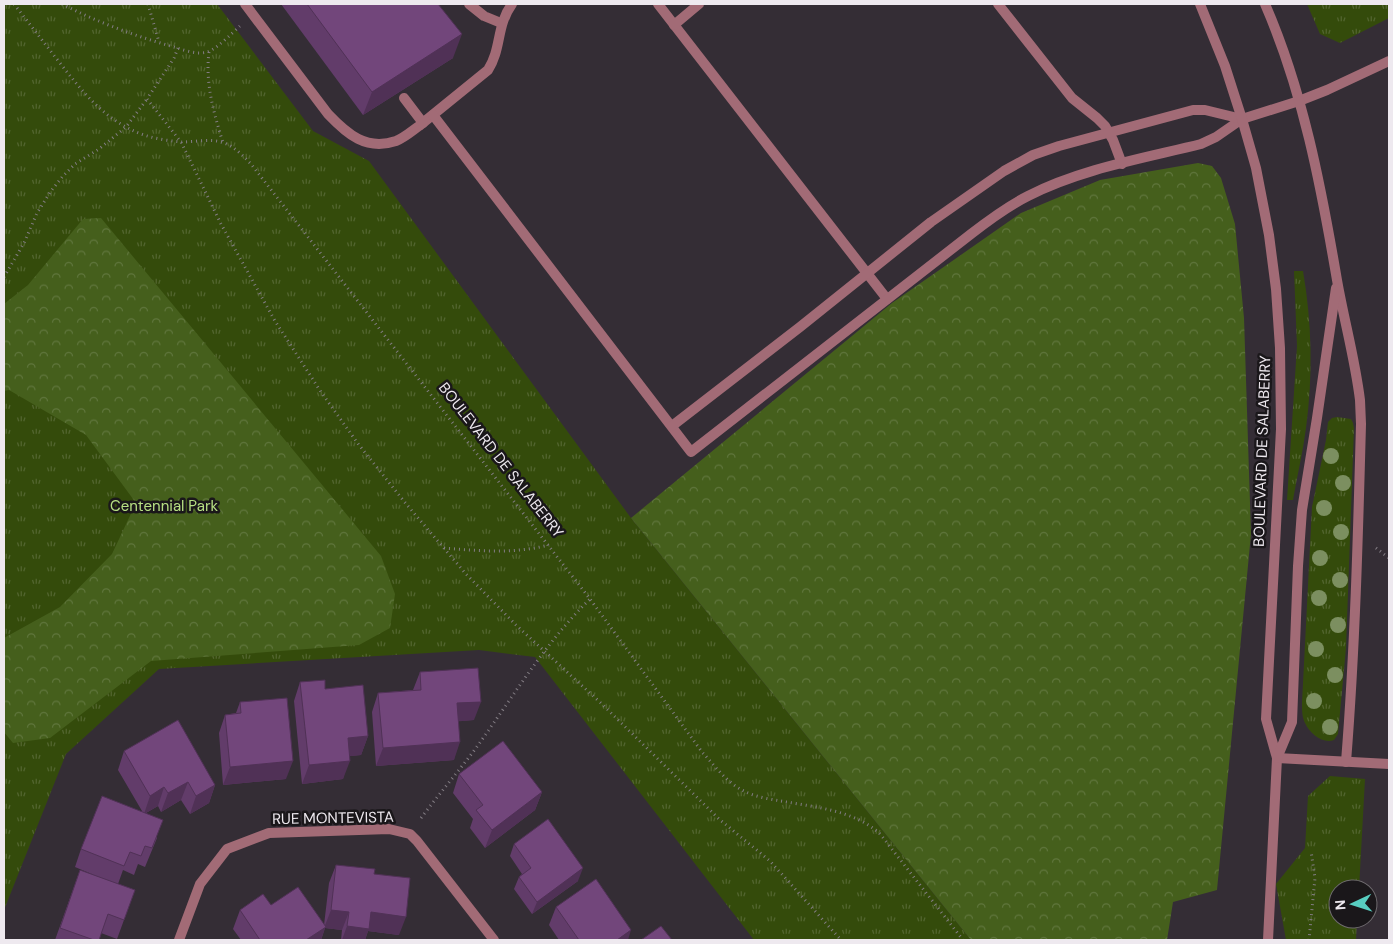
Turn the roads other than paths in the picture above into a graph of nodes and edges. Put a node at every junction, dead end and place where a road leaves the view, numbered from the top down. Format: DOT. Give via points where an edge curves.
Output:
graph roads {
  1 [pos="245,4"];
  2 [pos="470,4"];
  3 [pos="512,4"];
  4 [pos="658,4"];
  5 [pos="699,4"];
  6 [pos="998,4"];
  7 [pos="1200,4"];
  8 [pos="1265,4"];
  9 [pos="501,23"];
  10 [pos="674,25"];
  11 [pos="1389,61"];
  12 [pos="404,98"];
  13 [pos="1299,101"];
  14 [pos="433,114"];
  15 [pos="1242,119"];
  16 [pos="423,123"];
  17 [pos="1108,132"];
  18 [pos="1122,164"];
  19 [pos="866,273"];
  20 [pos="1337,278"];
  21 [pos="887,299"];
  22 [pos="672,426"];
  23 [pos="1277,758"];
  24 [pos="1346,762"];
  25 [pos="1389,764"];
  26 [pos="179,940"];
  27 [pos="494,940"];
  28 [pos="1268,940"];
  1 -- 16 [label="street" via="328,114 352,136 362,142 386,143 397,140"];
  2 -- 9 [label="street" via="484,16"];
  3 -- 9 [label="street"];
  4 -- 10 [label="street"];
  5 -- 10 [label="street"];
  6 -- 17 [label="street" via="1072,98 1097,118"];
  7 -- 15 [label="street, BOULEVARD DE SALABERRY"];
  8 -- 13 [label="street, BOULEVARD DE SALABERRY"];
  9 -- 14 [label="street" via="496,56 488,70"];
  10 -- 19 [label="street"];
  11 -- 13 [label="street"];
  12 -- 16 [label="street"];
  13 -- 15 [label="street"];
  13 -- 20 [label="street, BOULEVARD DE SALABERRY" via="1312,148"];
  14 -- 16 [label="street"];
  14 -- 22 [label="street"];
  15 -- 17 [label="street" via="1192,110"];
  15 -- 18 [label="street" via="1201,144"];
  15 -- 23 [label="street, BOULEVARD DE SALABERRY" via="1264,207 1278,316 1281,429 1266,719"];
  17 -- 18 [label="street"];
  17 -- 19 [label="street" via="1020,161 930,222"];
  18 -- 21 [label="street" via="1056,183 1008,207"];
  19 -- 21 [label="street"];
  19 -- 22 [label="street"];
  20 -- 23 [label="street, BOULEVARD DE SALABERRY" via="1302,510 1292,722"];
  20 -- 24 [label="street, BOULEVARD DE SALABERRY" via="1361,424"];
  21 -- 22 [label="street" via="691,452"];
  23 -- 24 [label="street"];
  23 -- 28 [label="street, BOULEVARD DE SALABERRY"];
  24 -- 25 [label="street"];
  26 -- 27 [label="street, RUE MONTEVISTA" via="200,884 227,849 269,833 389,829 410,834 417,841"];
}
